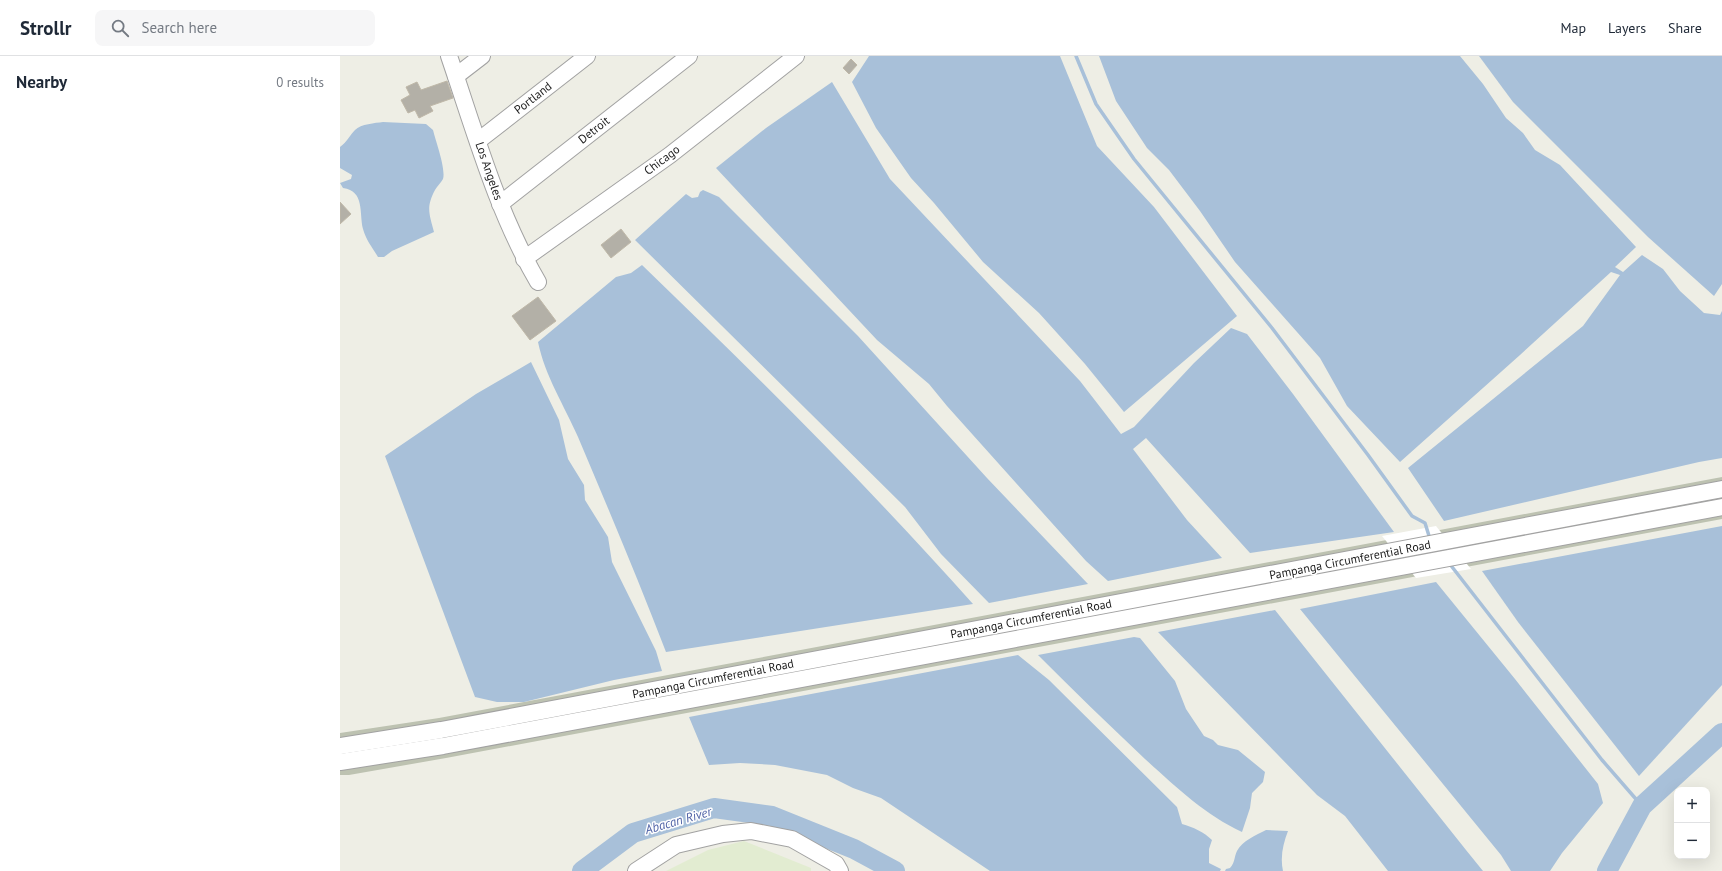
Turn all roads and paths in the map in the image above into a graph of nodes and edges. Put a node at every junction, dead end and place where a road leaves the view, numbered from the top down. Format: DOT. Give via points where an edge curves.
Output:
graph roads {
  1 [pos="449,56"];
  2 [pos="482,56"];
  3 [pos="587,56"];
  4 [pos="689,56"];
  5 [pos="796,56"];
  6 [pos="456,76"];
  7 [pos="478,141"];
  8 [pos="500,204"];
  9 [pos="524,259"];
  10 [pos="538,282"];
  11 [pos="1722,489"];
  12 [pos="1722,507"];
  13 [pos="340,746"];
  14 [pos="340,762"];
  15 [pos="636,871"];
  16 [pos="840,871"];
  1 -- 6 [label="street, Los Angeles"];
  2 -- 6 [label="street"];
  3 -- 7 [label="street, Portland"];
  4 -- 8 [label="street, Detroit"];
  5 -- 9 [label="street, Chicago" via="670,155"];
  6 -- 7 [label="street, Los Angeles"];
  7 -- 8 [label="street, Los Angeles"];
  8 -- 9 [label="street, Los Angeles"];
  9 -- 10 [label="street, Los Angeles"];
  11 -- 13 [label="street, Pampanga Circumferential Road" via="441,730"];
  12 -- 14 [label="street, Pampanga Circumferential Road" via="444,746"];
  15 -- 16 [label="street" via="676,845 722,834 751,831 792,839 836,864"];
}
